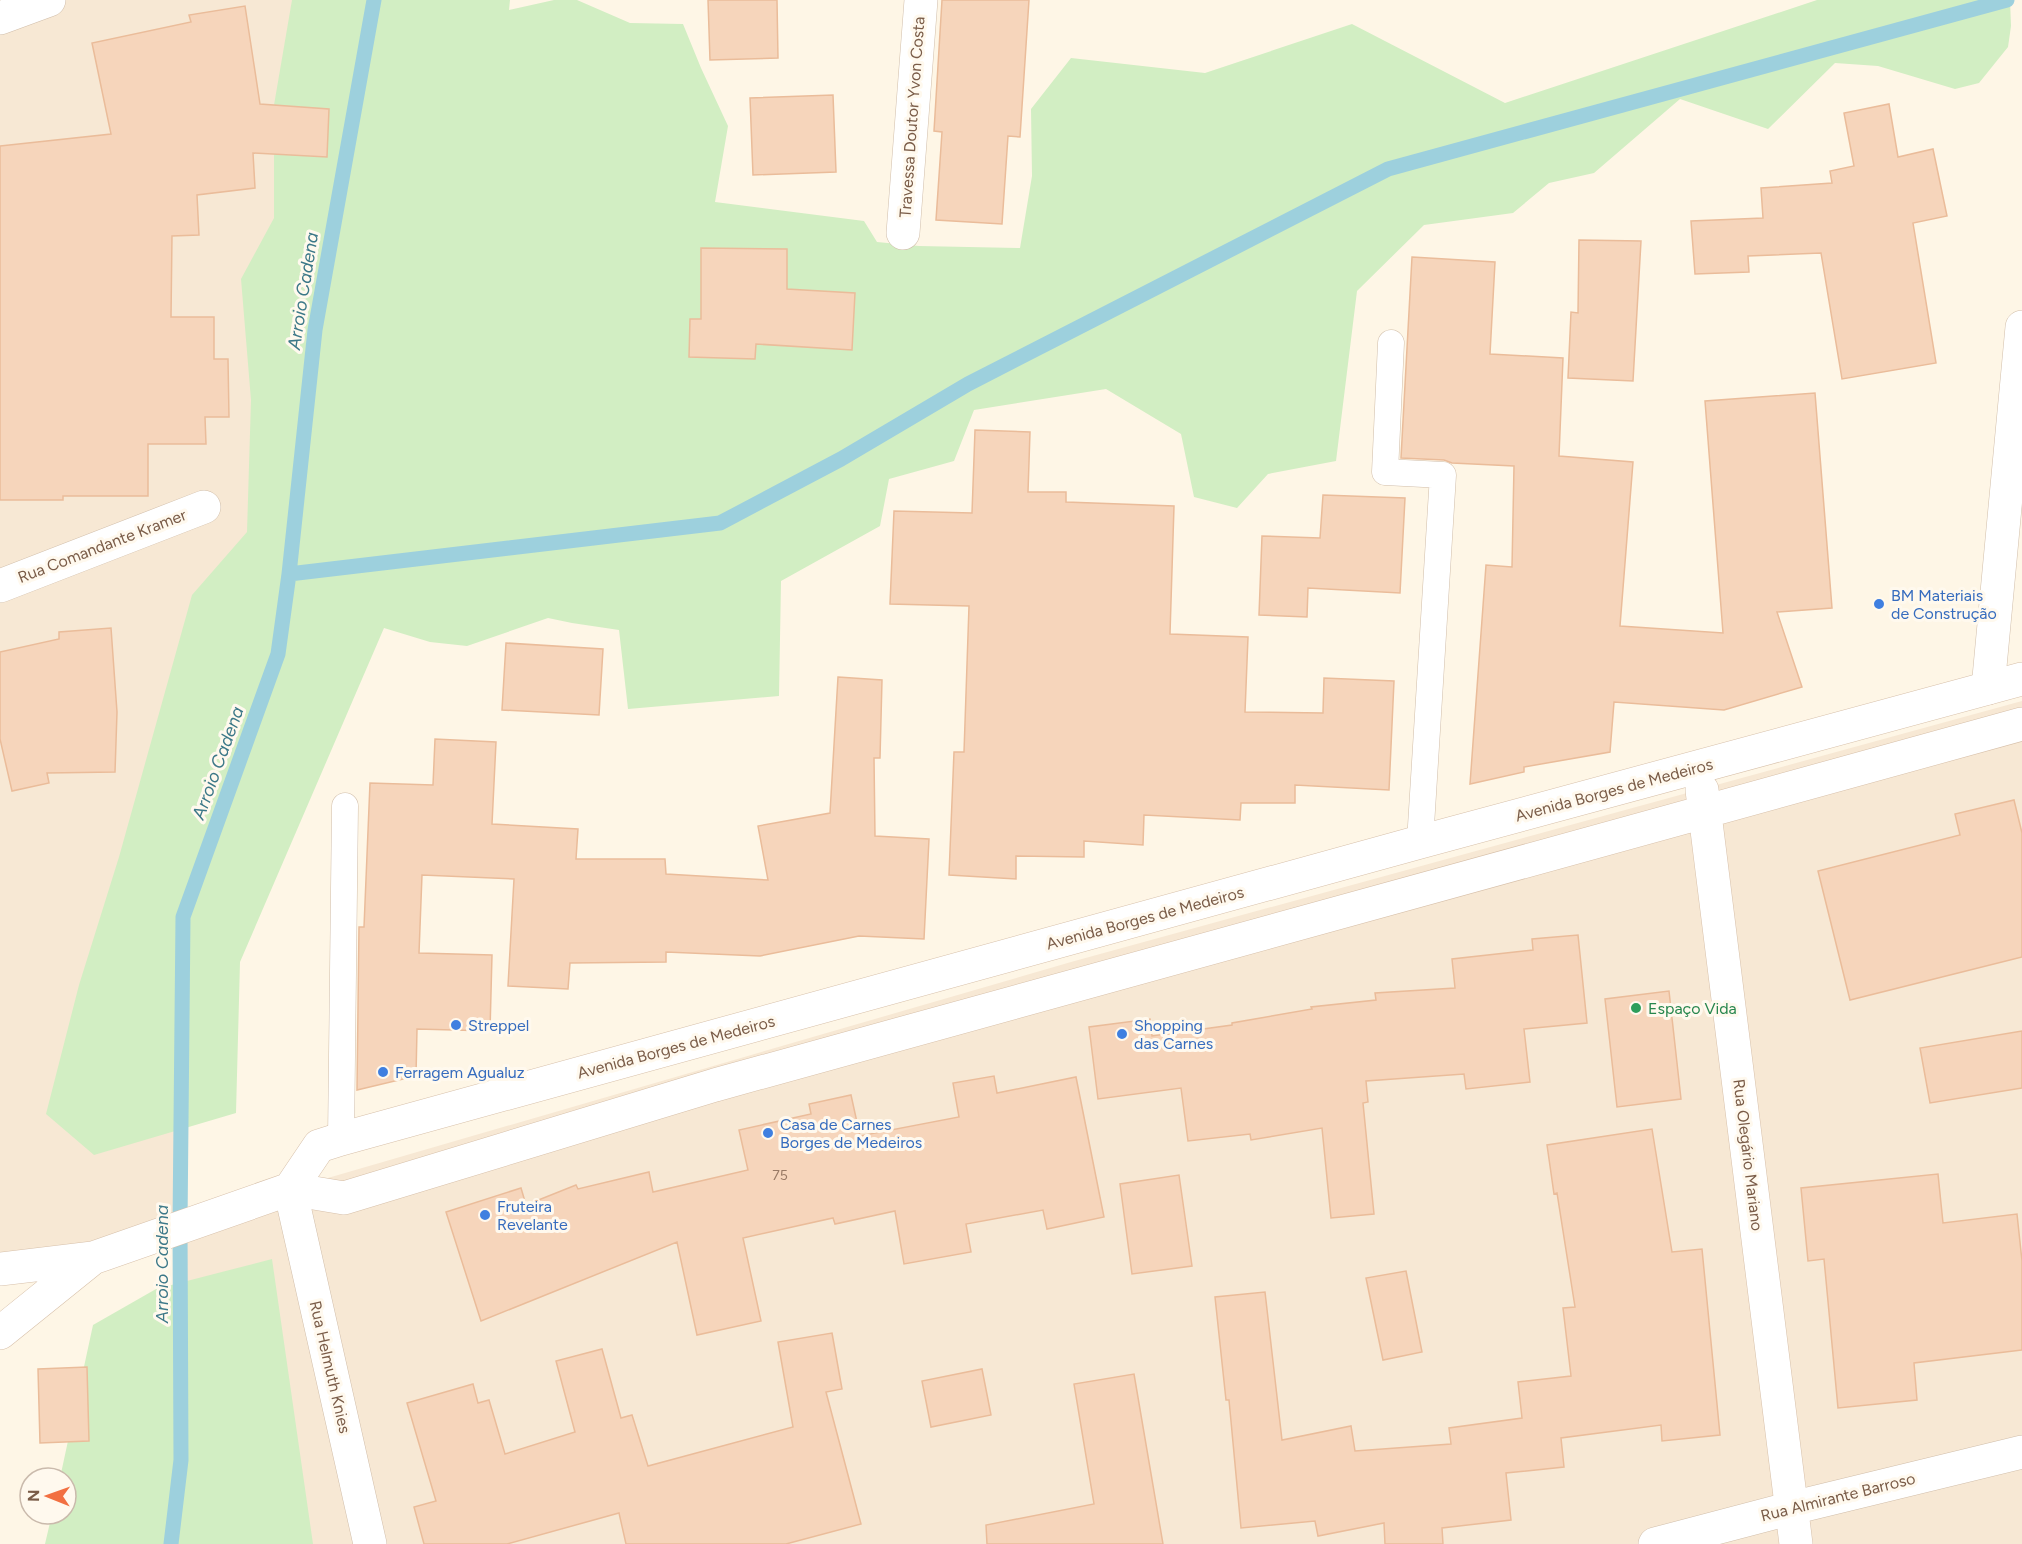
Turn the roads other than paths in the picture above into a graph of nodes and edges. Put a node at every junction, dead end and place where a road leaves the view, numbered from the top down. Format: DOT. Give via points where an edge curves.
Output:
graph roads {
  1 [pos="48,0"];
  2 [pos="921,0"];
  3 [pos="0,18"];
  4 [pos="903,233"];
  5 [pos="2022,327"];
  6 [pos="1391,343"];
  7 [pos="204,507"];
  8 [pos="0,586"];
  9 [pos="2022,679"];
  10 [pos="1988,688"];
  11 [pos="2022,724"];
  12 [pos="1699,766"];
  13 [pos="345,806"];
  14 [pos="1705,810"];
  15 [pos="1420,842"];
  16 [pos="341,1139"];
  17 [pos="290,1189"];
  18 [pos="93,1258"];
  19 [pos="0,1269"];
  20 [pos="0,1333"];
  21 [pos="2022,1452"];
  22 [pos="1792,1508"];
  23 [pos="369,1544"];
  24 [pos="1655,1544"];
  25 [pos="1796,1544"];
  1 -- 3 [label="main road"];
  2 -- 4 [label="main road, Travessa Doutor Yvon Costa"];
  5 -- 10 [label="main road"];
  6 -- 15 [label="lane" via="1385,472 1443,475"];
  7 -- 8 [label="main road, Rua Comandante Kramer"];
  9 -- 10 [label="main road, Avenida Borges de Medeiros"];
  10 -- 12 [label="main road, Avenida Borges de Medeiros"];
  11 -- 14 [label="main road"];
  12 -- 14 [label="main road, Rua Olegário Mariano"];
  12 -- 15 [label="main road, Avenida Borges de Medeiros"];
  13 -- 16 [label="lane"];
  14 -- 17 [label="main road" via="716,1084 344,1198"];
  14 -- 22 [label="main road, Rua Olegário Mariano"];
  15 -- 16 [label="main road, Avenida Borges de Medeiros"];
  16 -- 17 [label="main road, Avenida Borges de Medeiros" via="319,1146"];
  17 -- 18 [label="main road"];
  17 -- 23 [label="main road, Rua Helmuth Knies"];
  18 -- 19 [label="main road"];
  18 -- 20 [label="main road"];
  21 -- 22 [label="main road, Rua Almirante Barroso"];
  22 -- 24 [label="main road, Rua Almirante Barroso"];
  22 -- 25 [label="main road, Rua Olegário Mariano"];
}
